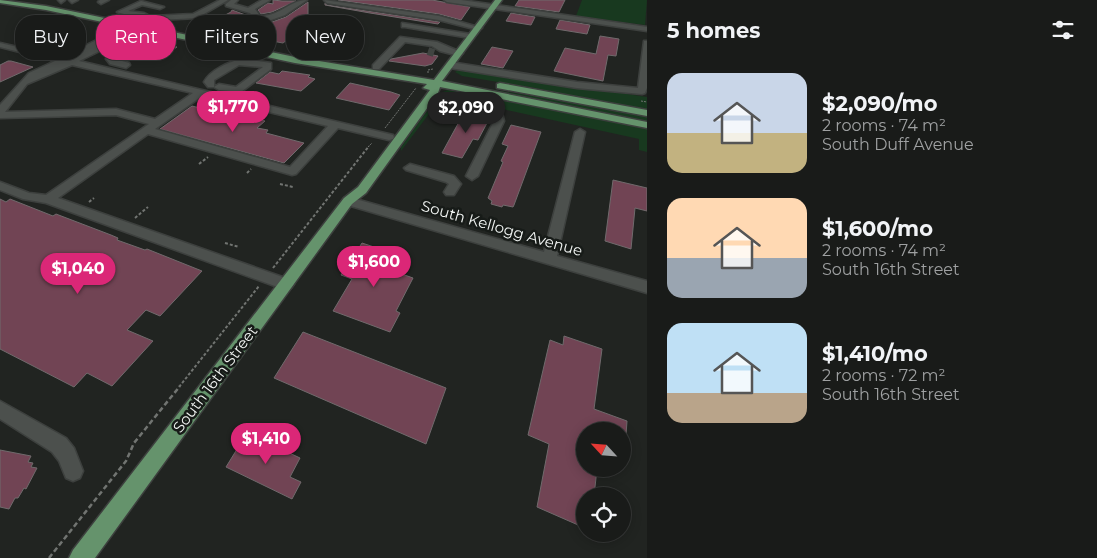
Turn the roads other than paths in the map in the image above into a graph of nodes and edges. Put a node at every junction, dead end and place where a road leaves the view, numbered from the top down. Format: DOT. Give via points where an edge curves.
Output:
graph roads {
  1 [pos="225,0"];
  2 [pos="235,0"];
  3 [pos="267,0"];
  4 [pos="304,0"];
  5 [pos="446,0"];
  6 [pos="499,0"];
  7 [pos="0,1"];
  8 [pos="13,1"];
  9 [pos="327,1"];
  10 [pos="479,2"];
  11 [pos="158,7"];
  12 [pos="494,7"];
  13 [pos="249,10"];
  14 [pos="134,15"];
  15 [pos="256,15"];
  16 [pos="176,17"];
  17 [pos="276,17"];
  18 [pos="96,18"];
  19 [pos="406,25"];
  20 [pos="478,28"];
  21 [pos="647,29"];
  22 [pos="472,36"];
  23 [pos="422,42"];
  24 [pos="647,43"];
  25 [pos="0,44"];
  26 [pos="96,46"];
  27 [pos="276,53"];
  28 [pos="458,54"];
  29 [pos="276,55"];
  30 [pos="111,60"];
  31 [pos="68,61"];
  32 [pos="450,64"];
  33 [pos="126,65"];
  34 [pos="376,67"];
  35 [pos="439,80"];
  36 [pos="215,86"];
  37 [pos="201,92"];
  38 [pos="0,111"];
  39 [pos="448,111"];
  40 [pos="647,113"];
  41 [pos="0,115"];
  42 [pos="158,123"];
  43 [pos="336,124"];
  44 [pos="647,125"];
  45 [pos="147,130"];
  46 [pos="580,132"];
  47 [pos="386,134"];
  48 [pos="410,168"];
  49 [pos="472,176"];
  50 [pos="0,186"];
  51 [pos="450,192"];
  52 [pos="48,199"];
  53 [pos="348,201"];
  54 [pos="549,259"];
  55 [pos="286,284"];
  56 [pos="647,288"];
  57 [pos="0,409"];
  58 [pos="73,471"];
  59 [pos="81,558"];
  1 -- 16 [label="street" via="194,16"];
  2 -- 13 [label="street" via="228,5"];
  3 -- 13 [label="street"];
  4 -- 17 [label="street"];
  5 -- 10 [label="street"];
  6 -- 12 [label="main road"];
  7 -- 8 [label="main road"];
  8 -- 18 [label="main road"];
  9 -- 20 [label="street" via="439,18"];
  10 -- 12 [label="street"];
  11 -- 14 [label="street" via="145,3 121,12"];
  12 -- 20 [label="main road"];
  12 -- 21 [label="street"];
  13 -- 15 [label="street"];
  19 -- 22 [label="street"];
  20 -- 22 [label="main road"];
  22 -- 28 [label="main road"];
  23 -- 28 [label="street"];
  23 -- 28 [label="street" via="418,47 431,52"];
  23 -- 34 [label="street" via="403,39"];
  24 -- 32 [label="street" via="642,91 577,85"];
  25 -- 31 [label="street"];
  26 -- 31 [label="street"];
  27 -- 34 [label="main road"];
  28 -- 32 [label="main road"];
  29 -- 35 [label="main road"];
  30 -- 33 [label="street"];
  31 -- 37 [label="street"];
  31 -- 38 [label="street" via="24,82"];
  32 -- 35 [label="main road"];
  34 -- 35 [label="main road"];
  35 -- 40 [label="main road"];
  35 -- 44 [label="main road"];
  35 -- 47 [label="main road, South 16th Street" via="426,89"];
  35 -- 53 [label="main road, South 16th Street" via="436,91 362,190"];
  36 -- 36 [label="street" via="210,80 236,62 243,60 268,66 238,90"];
  37 -- 42 [label="street"];
  37 -- 43 [label="street"];
  39 -- 49 [label="street" via="465,105 498,115 499,121"];
  41 -- 42 [label="street" via="116,112"];
  42 -- 45 [label="street"];
  43 -- 45 [label="street" via="292,171"];
  43 -- 47 [label="street"];
  45 -- 52 [label="street"];
  46 -- 54 [label="street"];
  47 -- 53 [label="main road, South 16th Street" via="353,185"];
  48 -- 51 [label="street" via="450,179 454,184"];
  50 -- 52 [label="street" via="27,196"];
  52 -- 55 [label="street"];
  53 -- 54 [label="street, South Kellogg Avenue"];
  53 -- 55 [label="main road, South 16th Street"];
  54 -- 56 [label="street, South Kellogg Avenue"];
  55 -- 59 [label="main road, South 16th Street"];
  57 -- 58 [label="street" via="59,445"];
}
